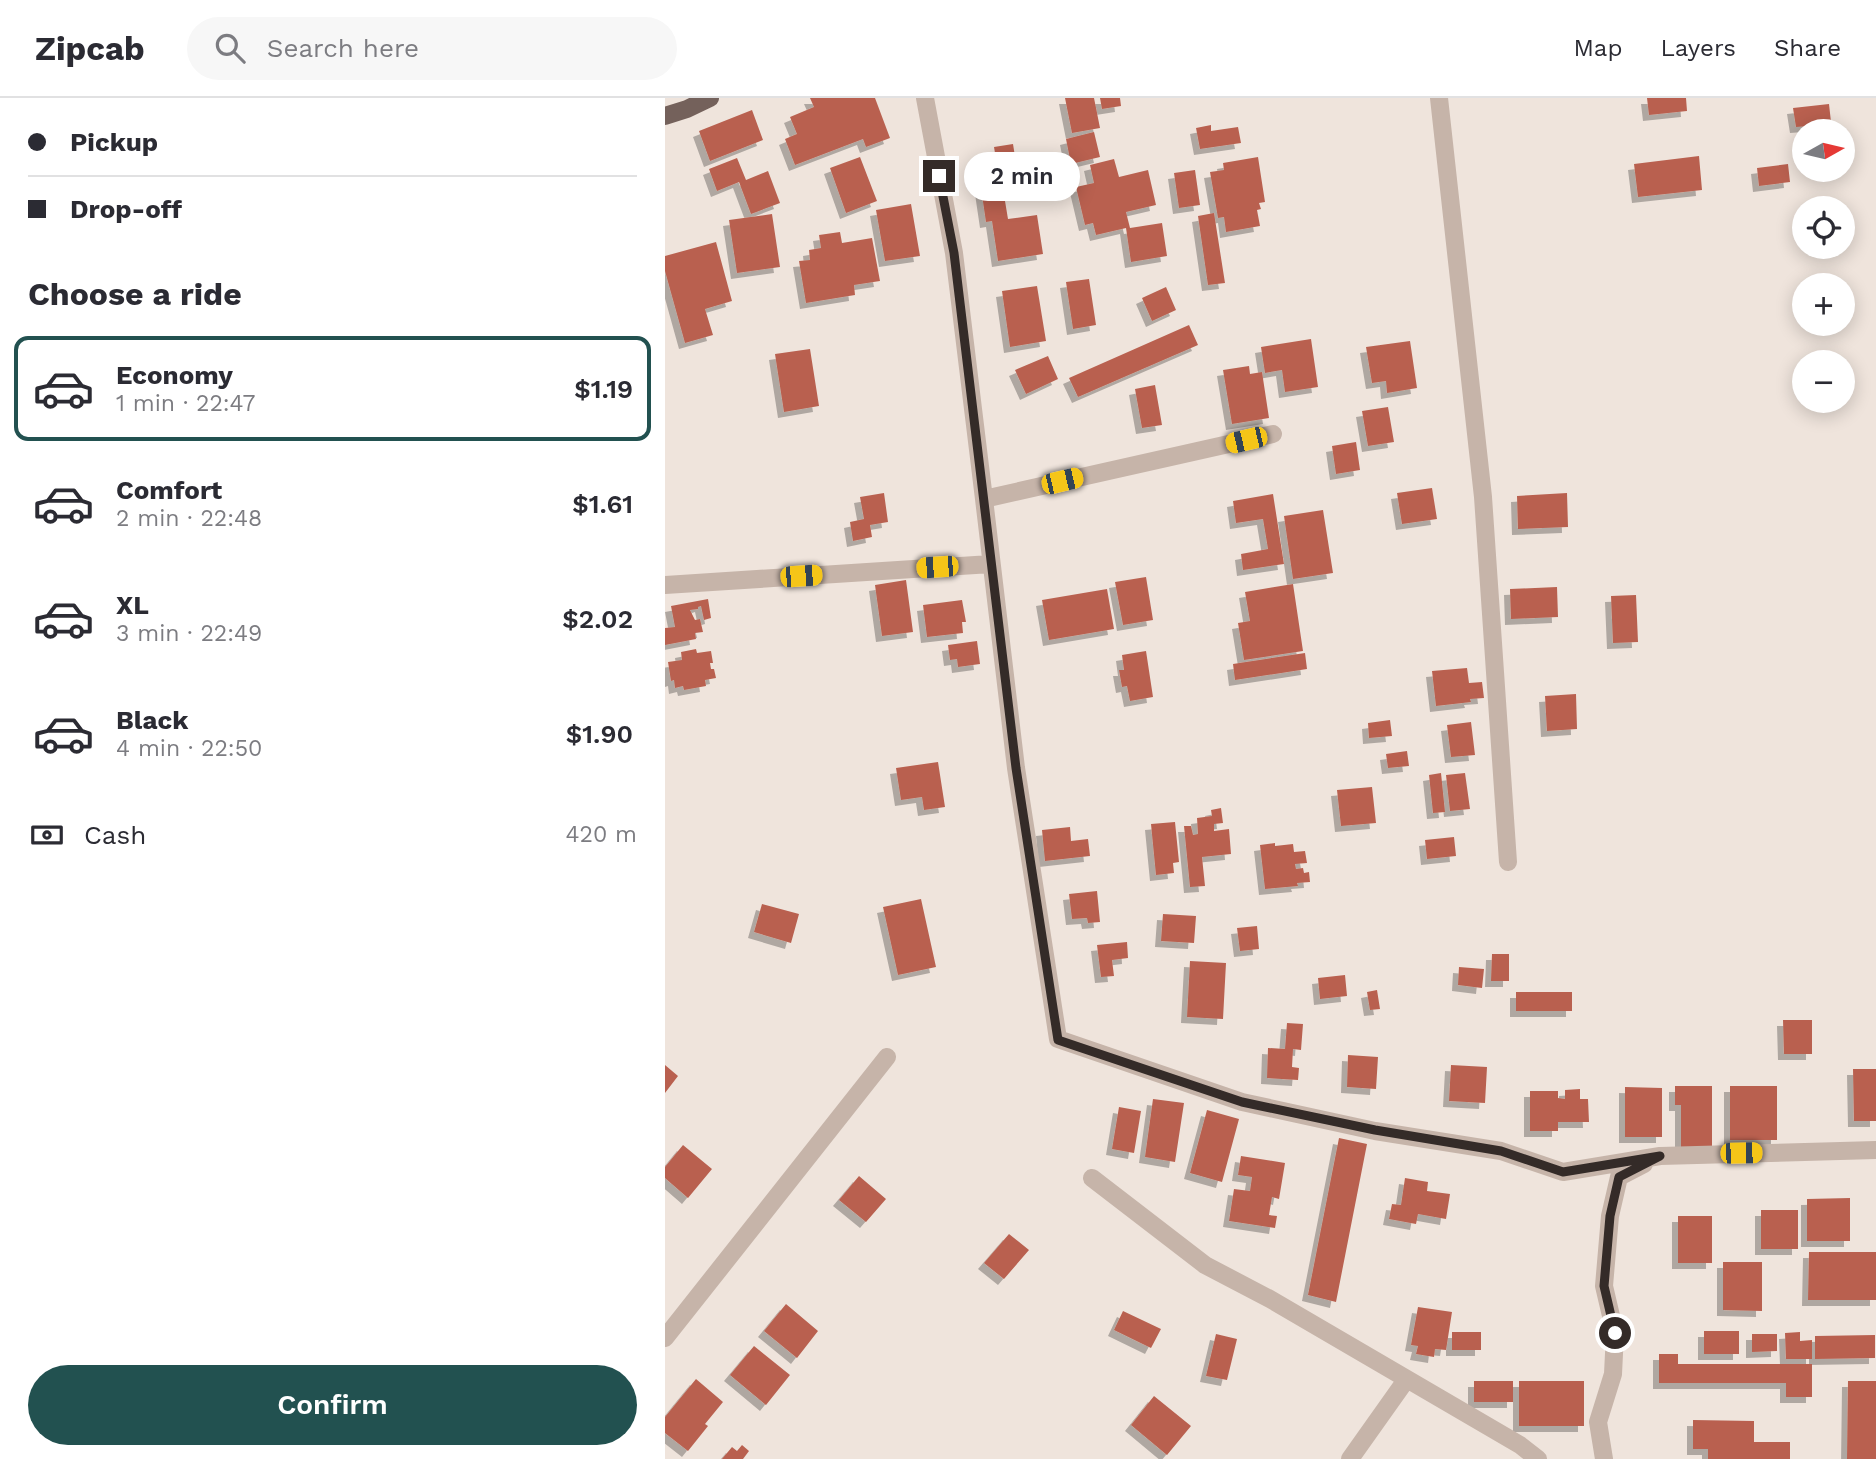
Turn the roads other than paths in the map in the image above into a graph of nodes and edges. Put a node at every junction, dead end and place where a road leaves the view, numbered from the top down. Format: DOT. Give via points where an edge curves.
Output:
graph roads {
  1 [pos="710,98"];
  2 [pos="925,98"];
  3 [pos="1439,98"];
  4 [pos="665,116"];
  5 [pos="1273,434"];
  6 [pos="983,499"];
  7 [pos="991,564"];
  8 [pos="665,585"];
  9 [pos="1508,862"];
  10 [pos="887,1057"];
  11 [pos="1876,1150"];
  12 [pos="1660,1156"];
  13 [pos="1092,1178"];
  14 [pos="665,1338"];
  15 [pos="1406,1380"];
  16 [pos="1350,1459"];
  17 [pos="1538,1459"];
  18 [pos="1604,1459"];
  1 -- 4 [label="main road"];
  2 -- 6 [label="street" via="954,253"];
  3 -- 9 [label="street" via="1483,497"];
  5 -- 6 [label="street"];
  6 -- 7 [label="street"];
  7 -- 8 [label="street"];
  7 -- 12 [label="street" via="1016,768 1058,1040 1242,1102 1501,1151 1563,1172"];
  10 -- 14 [label="street"];
  11 -- 12 [label="street"];
  12 -- 18 [label="street" via="1619,1177 1610,1216 1604,1286 1615,1333 1613,1374 1598,1422"];
  13 -- 15 [label="street" via="1205,1265"];
  15 -- 16 [label="street"];
  15 -- 17 [label="street"];
}
